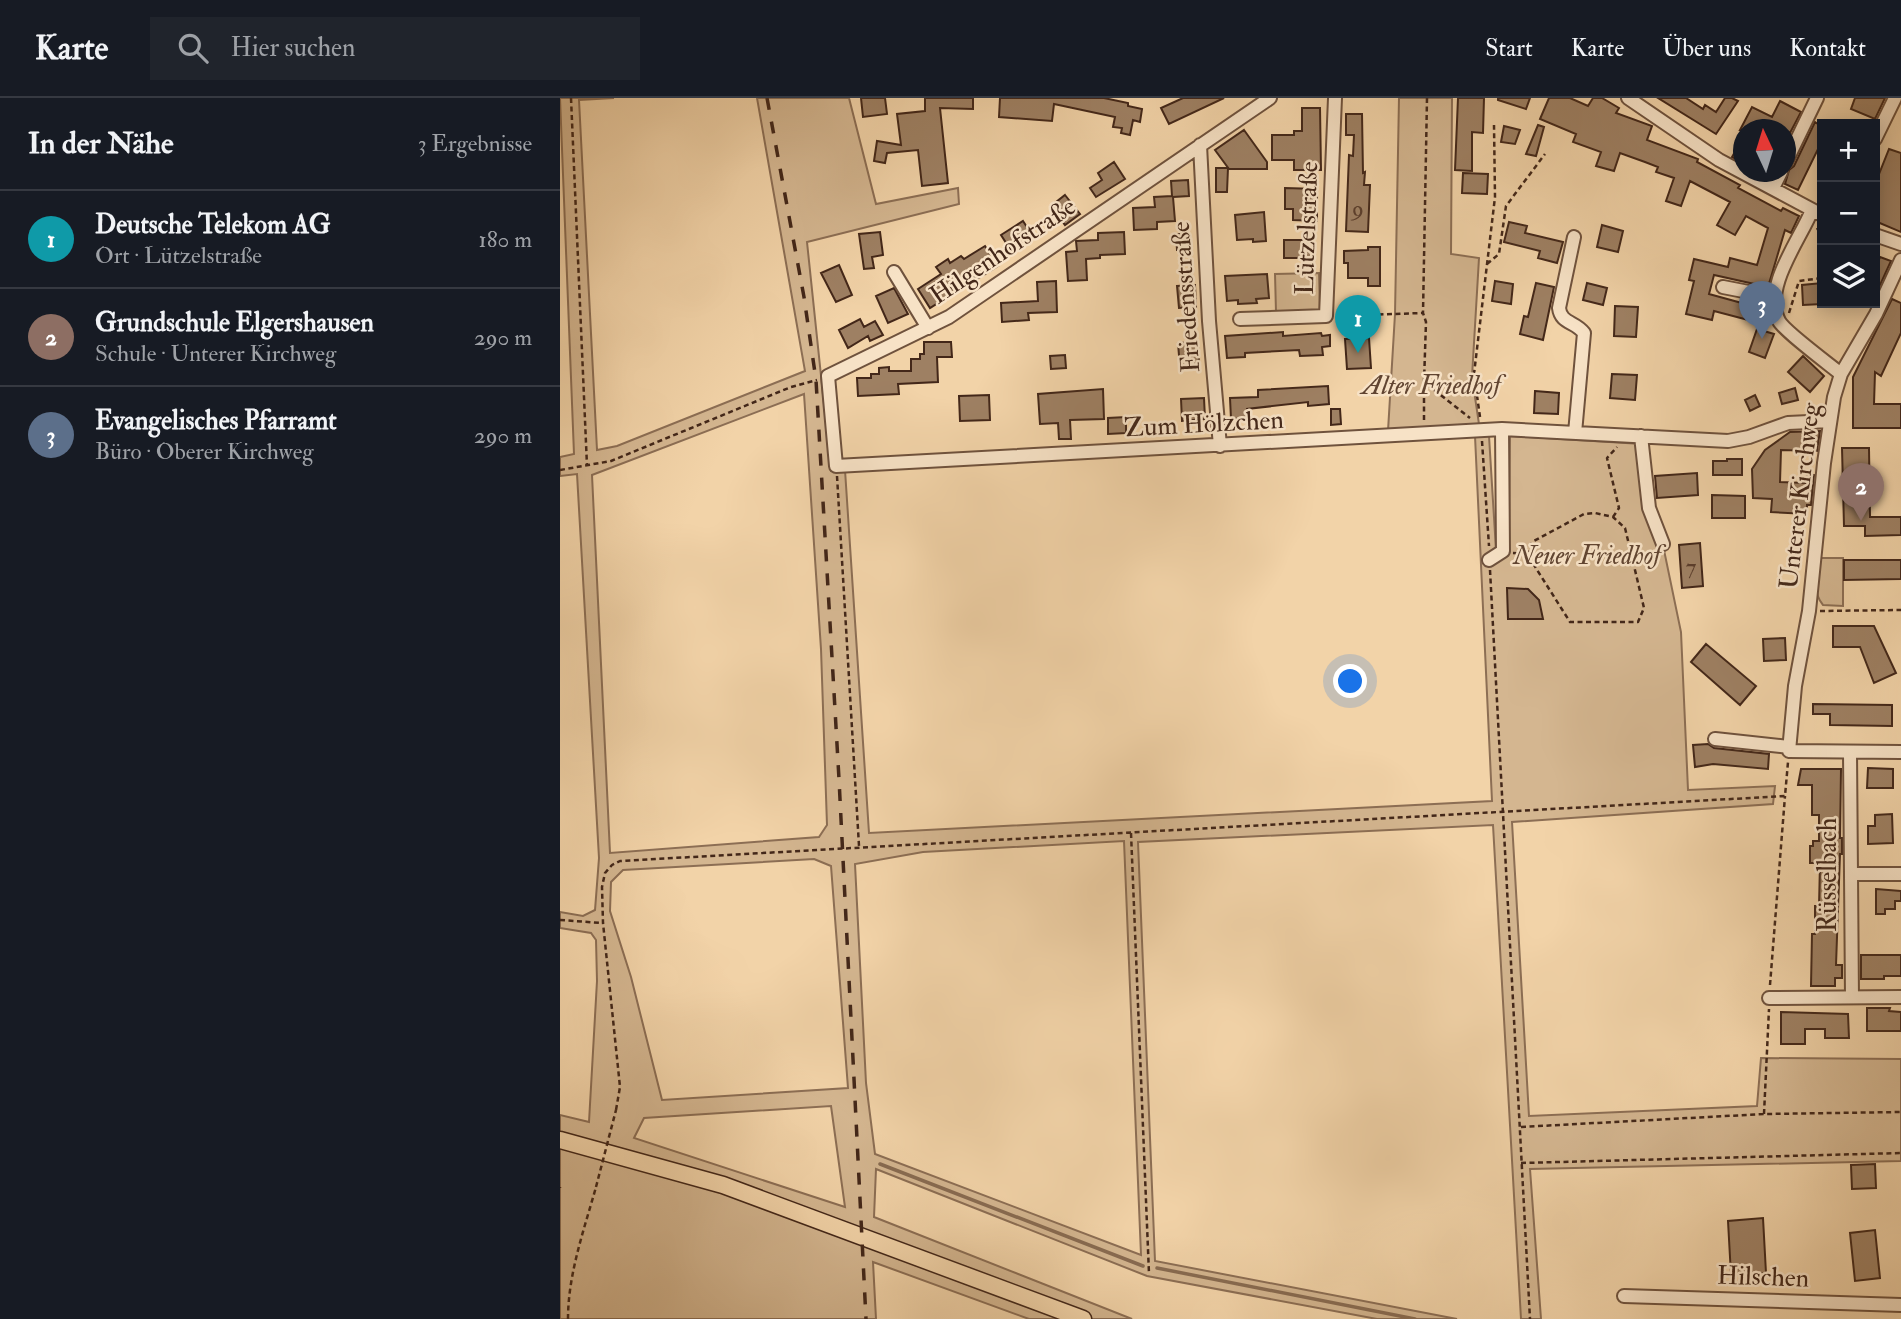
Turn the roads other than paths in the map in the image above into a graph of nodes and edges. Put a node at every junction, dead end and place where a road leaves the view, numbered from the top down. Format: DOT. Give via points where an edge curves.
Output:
graph roads {
  1 [pos="1270,98"];
  2 [pos="1335,98"];
  3 [pos="1628,98"];
  4 [pos="1817,98"];
  5 [pos="1895,98"];
  6 [pos="1880,129"];
  7 [pos="1796,141"];
  8 [pos="1200,145"];
  9 [pos="1776,182"];
  10 [pos="1773,188"];
  11 [pos="1817,212"];
  12 [pos="1880,236"];
  13 [pos="1574,237"];
  14 [pos="1901,244"];
  15 [pos="1901,260"];
  16 [pos="894,272"];
  17 [pos="1723,287"];
  18 [pos="1774,297"];
  19 [pos="1240,320"];
  20 [pos="928,328"];
  21 [pos="1841,374"];
  22 [pos="1830,421"];
  23 [pos="1502,429"];
  24 [pos="1575,433"];
  25 [pos="1640,436"];
  26 [pos="1220,446"];
  27 [pos="836,466"];
  28 [pos="1663,544"];
  29 [pos="1489,560"];
  30 [pos="1714,739"];
  31 [pos="1789,749"];
  32 [pos="1850,752"];
  33 [pos="1901,752"];
  34 [pos="1851,874"];
  35 [pos="1901,874"];
  36 [pos="1852,997"];
  37 [pos="1901,997"];
  38 [pos="1769,998"];
  39 [pos="560,1140"];
  40 [pos="1624,1296"];
  41 [pos="1901,1305"];
  42 [pos="1083,1319"];
  1 -- 8 [label="street, Hilgenhofstraße"];
  2 -- 19 [label="street, Lützelstraße" via="1326,316"];
  3 -- 10 [label="street" via="1719,160"];
  4 -- 7 [label="street"];
  5 -- 6 [label="street"];
  8 -- 20 [label="street, Hilgenhofstraße"];
  8 -- 26 [label="street, Friedensstraße"];
  9 -- 10 [label="street"];
  10 -- 11 [label="street"];
  11 -- 18 [label="street" via="1786,261"];
  12 -- 14 [label="street"];
  13 -- 24 [label="street" via="1559,307 1564,321 1584,333"];
  15 -- 21 [label="street, Unterer Kirchweg"];
  16 -- 20 [label="street"];
  17 -- 18 [label="street"];
  18 -- 21 [label="street" via="1779,322"];
  20 -- 27 [label="street, Hilgenhofstraße" via="828,376"];
  21 -- 22 [label="street, Unterer Kirchweg"];
  22 -- 25 [label="street, Zum Hölzchen" via="1787,423 1728,440"];
  22 -- 31 [label="street, Unterer Kirchweg"];
  23 -- 24 [label="street, Zum Hölzchen"];
  23 -- 26 [label="street, Zum Hölzchen"];
  23 -- 29 [label="street" via="1503,551"];
  24 -- 25 [label="street, Zum Hölzchen"];
  25 -- 28 [label="street" via="1648,508"];
  26 -- 27 [label="street, Zum Hölzchen"];
  30 -- 31 [label="street"];
  31 -- 32 [label="street"];
  32 -- 33 [label="street"];
  32 -- 34 [label="street, Rüsselbach"];
  34 -- 35 [label="street"];
  34 -- 36 [label="street, Rüsselbach"];
  36 -- 37 [label="street"];
  36 -- 38 [label="street"];
  39 -- 42 [label="main road" via="723,1185"];
  40 -- 41 [label="street, Hilschen"];
}
